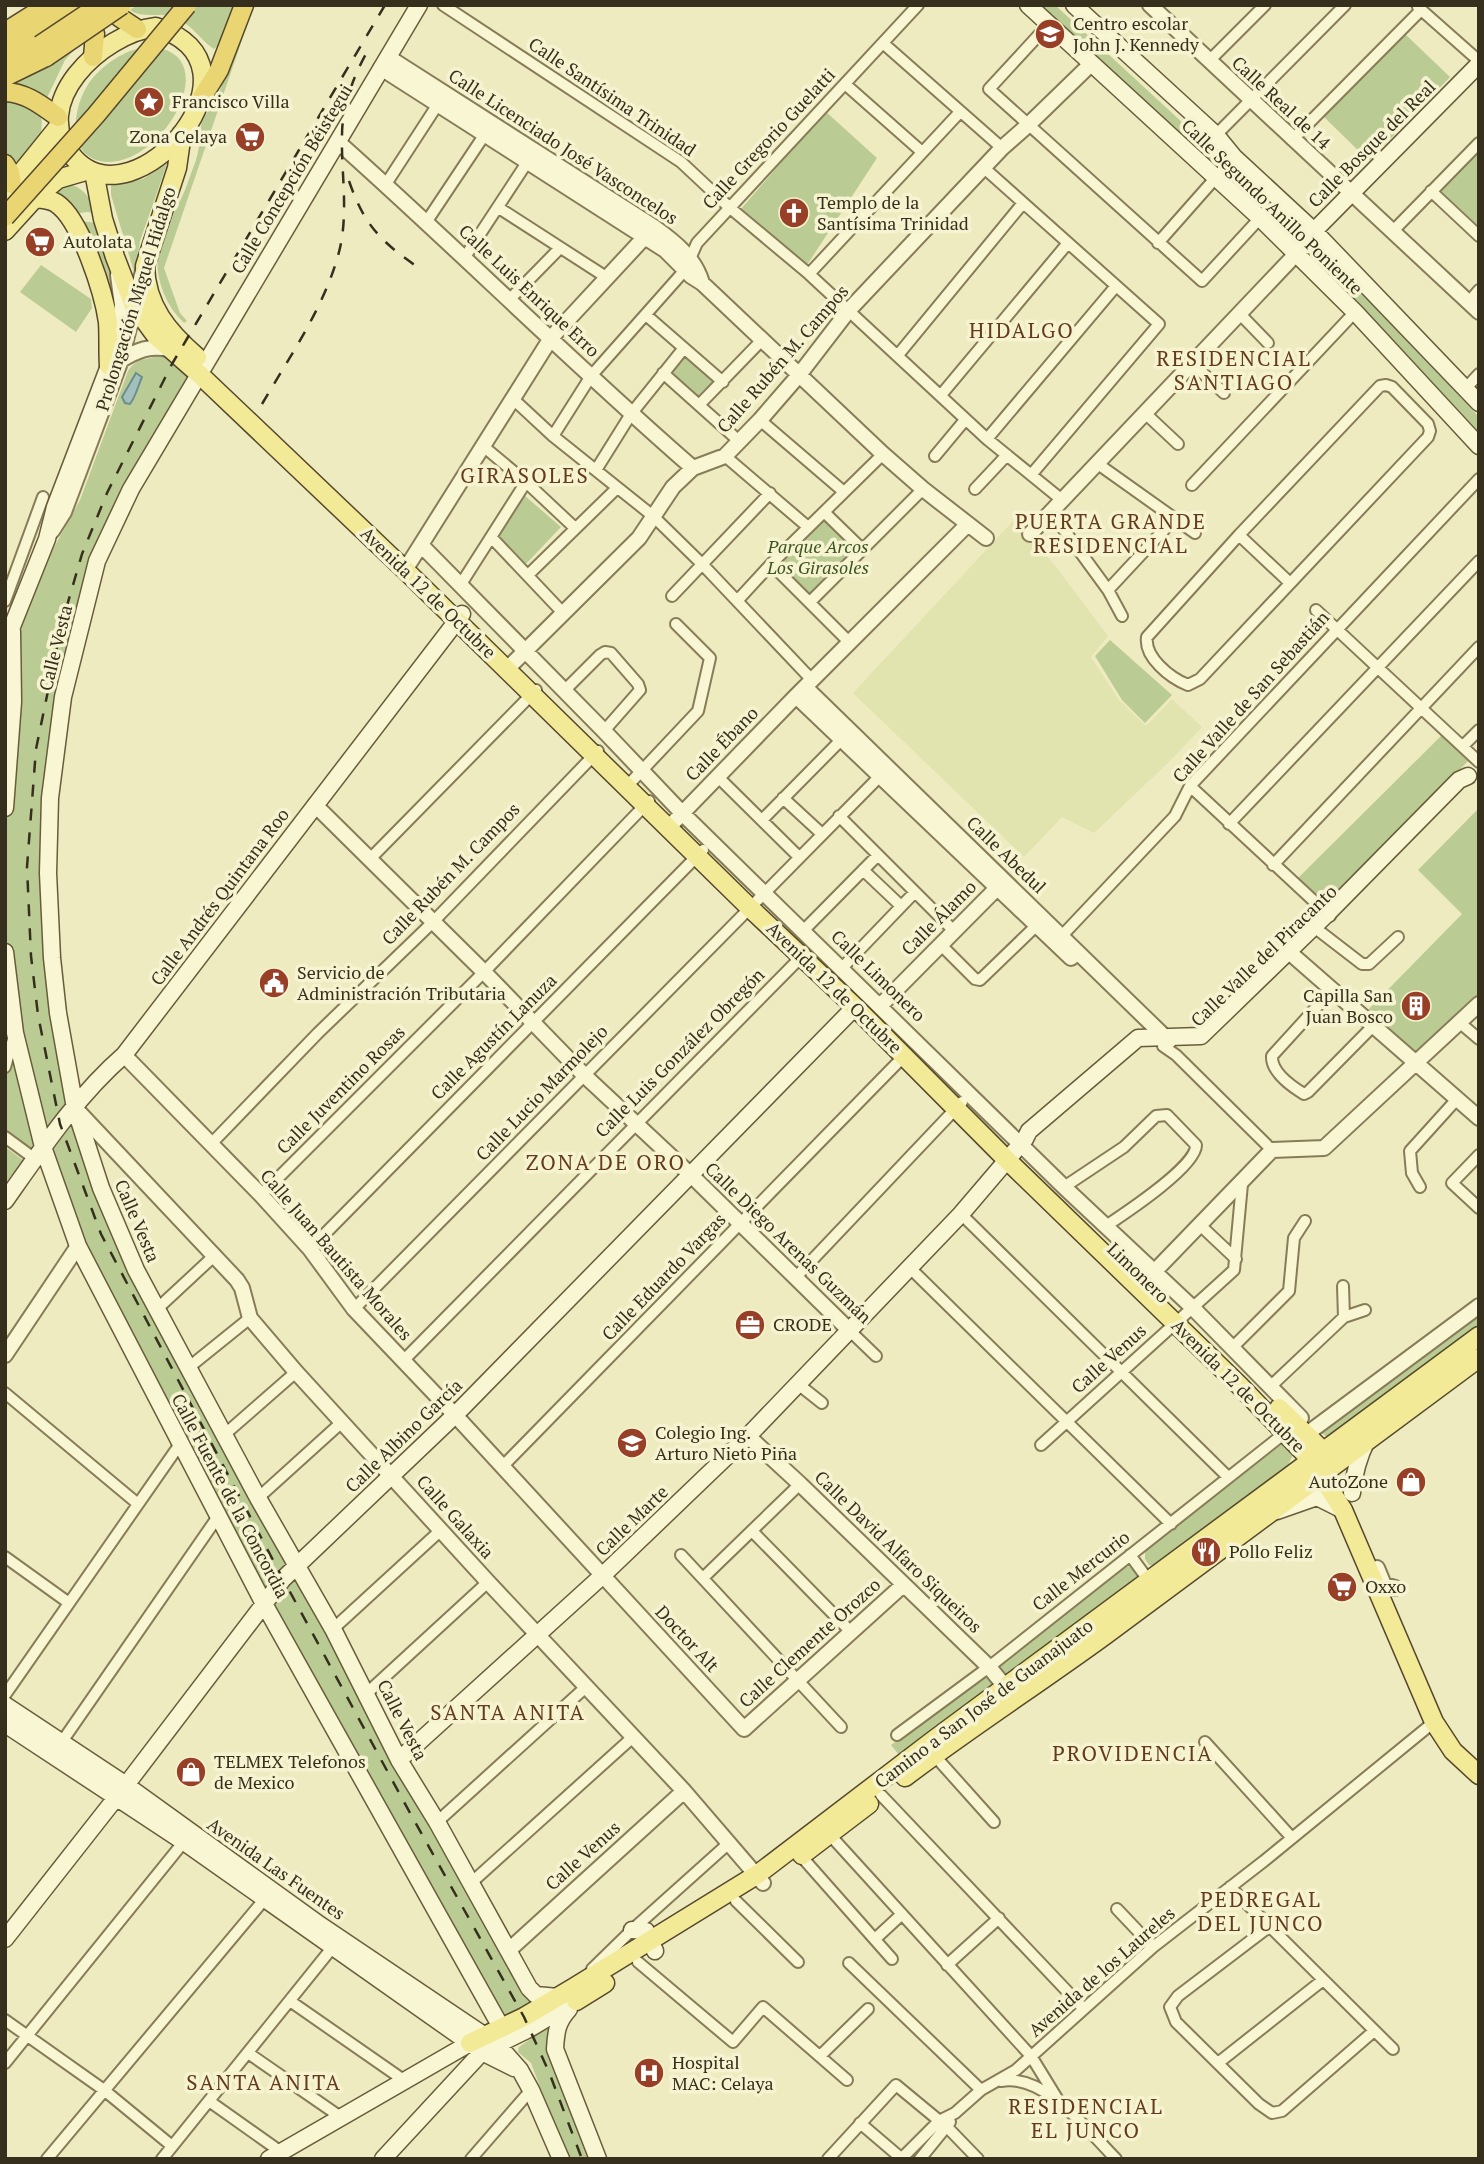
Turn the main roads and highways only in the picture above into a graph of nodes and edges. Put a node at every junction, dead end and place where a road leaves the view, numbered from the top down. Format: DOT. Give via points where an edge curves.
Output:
graph roads {
  1 [pos="48,5"];
  2 [pos="77,5"];
  3 [pos="82,5"];
  4 [pos="100,5"];
  5 [pos="111,5"];
  6 [pos="122,5"];
  7 [pos="187,5"];
  8 [pos="244,5"];
  9 [pos="419,5"];
  10 [pos="1028,5"];
  11 [pos="1074,5"];
  12 [pos="137,29"];
  13 [pos="5,32"];
  14 [pos="5,45"];
  15 [pos="43,51"];
  16 [pos="93,57"];
  17 [pos="5,62"];
  18 [pos="1479,63"];
  19 [pos="5,78"];
  20 [pos="5,92"];
  21 [pos="201,99"];
  22 [pos="58,121"];
  23 [pos="182,133"];
  24 [pos="5,164"];
  25 [pos="91,171"];
  26 [pos="8,189"];
  27 [pos="35,198"];
  28 [pos="5,217"];
  29 [pos="5,231"];
  30 [pos="1314,231"];
  31 [pos="1296,254"];
  32 [pos="115,257"];
  33 [pos="145,266"];
  34 [pos="115,363"];
  35 [pos="198,363"];
  36 [pos="1479,403"];
  37 [pos="1479,446"];
  38 [pos="12,597"];
  39 [pos="460,617"];
  40 [pos="12,625"];
  41 [pos="5,644"];
  42 [pos="597,752"];
  43 [pos="7,755"];
  44 [pos="1475,768"];
  45 [pos="648,802"];
  46 [pos="5,808"];
  47 [pos="5,952"];
  48 [pos="861,1001"];
  49 [pos="75,1108"];
  50 [pos="1017,1149"];
  51 [pos="39,1153"];
  52 [pos="5,1201"];
  53 [pos="1479,1336"];
  54 [pos="1479,1358"];
  55 [pos="1367,1440"];
  56 [pos="1319,1463"];
  57 [pos="1352,1493"];
  58 [pos="1343,1510"];
  59 [pos="1275,1511"];
  60 [pos="296,1565"];
  61 [pos="264,1602"];
  62 [pos="1011,1693"];
  63 [pos="5,1705"];
  64 [pos="5,1724"];
  65 [pos="935,1747"];
  66 [pos="57,1749"];
  67 [pos="399,1760"];
  68 [pos="1479,1775"];
  69 [pos="121,1791"];
  70 [pos="760,1879"];
  71 [pos="632,1930"];
  72 [pos="5,1939"];
  73 [pos="653,1947"];
  74 [pos="569,1995"];
  75 [pos="487,2040"];
  76 [pos="275,2155"];
  77 [pos="383,2159"];
  78 [pos="560,2159"];
  79 [pos="598,2159"];
  1 -- 13 [label="highway"];
  2 -- 14 [label="highway"];
  3 -- 16 [label="highway" via="95,34"];
  4 -- 15 [label="highway, bridge"];
  5 -- 12 [label="highway"];
  6 -- 15 [label="highway, bridge"];
  7 -- 28 [label="highway, bridge"];
  8 -- 21 [label="highway" via="219,70"];
  9 -- 35 [label="main road, Calle Concepción Béistegui" via="214,348"];
  10 -- 31 [label="main road, Calle Segundo Anillo Poniente"];
  11 -- 30 [label="main road, Calle Segundo Anillo Poniente"];
  12 -- 16 [label="main road"];
  12 -- 21 [label="main road" via="156,27 186,43 203,71"];
  15 -- 17 [label="highway"];
  15 -- 19 [label="highway"];
  16 -- 22 [label="main road" via="69,86"];
  18 -- 30 [label="main road, Calle Bosque del Real"];
  20 -- 22 [label="highway" via="34,100"];
  21 -- 23 [label="main road"];
  22 -- 25 [label="main road" via="69,152"];
  22 -- 26 [label="main road"];
  23 -- 25 [label="main road" via="151,162 132,171 116,175"];
  23 -- 33 [label="main road, Prolongación Miguel Hidalgo" via="177,168"];
  24 -- 26 [label="highway" via="10,173"];
  25 -- 27 [label="main road" via="58,179"];
  25 -- 32 [label="main road, Prolongación Miguel Hidalgo"];
  27 -- 29 [label="main road"];
  27 -- 34 [label="main road" via="62,208 72,222 103,297"];
  30 -- 31 [label="main road, Calle Bosque del Real"];
  30 -- 36 [label="main road, Calle Segundo Anillo Poniente"];
  31 -- 37 [label="main road, Calle Segundo Anillo Poniente" via="1355,312 1416,394"];
  32 -- 35 [label="main road, Avenida 12 de Octubre" via="134,306 156,336 169,349"];
  33 -- 35 [label="main road, Avenida 12 de Octubre" via="156,314"];
  34 -- 38 [label="main road, Prolongación Miguel Hidalgo" via="55,507 47,539"];
  35 -- 39 [label="main road, Avenida 12 de Octubre"];
  35 -- 49 [label="main road, Calle Vesta" via="97,561 63,697 50,798 48,873 58,1013"];
  38 -- 40 [label="main road, Prolongación Miguel Hidalgo"];
  39 -- 42 [label="main road, Avenida 12 de Octubre" via="515,662 535,691"];
  39 -- 49 [label="main road, Calle Andrés Quintana Roo" via="124,1055"];
  40 -- 41 [label="main road, Prolongación Miguel Hidalgo"];
  40 -- 43 [label="main road" via="13,702"];
  42 -- 45 [label="main road, Avenida 12 de Octubre"];
  42 -- 45 [label="main road, Avenida 12 de Octubre" via="637,776"];
  43 -- 46 [label="main road"];
  44 -- 50 [label="main road, Calle Valle del Piracanto" via="1463,786 1204,1043 1141,1045"];
  45 -- 48 [label="main road, Avenida 12 de Octubre" via="757,900 804,954"];
  47 -- 51 [label="main road, Calle Fuente de la Concordia" via="15,1033"];
  48 -- 50 [label="main road, Avenida 12 de Octubre" via="959,1104"];
  48 -- 60 [label="main road, Calle Albino García" via="455,1415"];
  49 -- 51 [label="main road, Calle Andrés Quintana Roo"];
  49 -- 60 [label="main road, Calle Vesta" via="136,1270"];
  50 -- 56 [label="main road, Avenida 12 de Octubre" via="1300,1435"];
  50 -- 67 [label="main road, Calle Marte" via="961,1214 748,1436"];
  51 -- 52 [label="main road, Calle Andrés Quintana Roo"];
  51 -- 61 [label="main road, Calle Fuente de la Concordia" via="78,1246"];
  53 -- 56 [label="main road, Camino a San José de Guanajuato"];
  54 -- 55 [label="main road, Camino a San José de Guanajuato"];
  55 -- 56 [label="main road, Camino a San José de Guanajuato"];
  55 -- 57 [label="main road" via="1359,1455"];
  56 -- 58 [label="main road, Avenida 12 de Octubre"];
  56 -- 59 [label="main road, Camino a San José de Guanajuato"];
  56 -- 62 [label="main road, Camino a San José de Guanajuato" via="1149,1581"];
  58 -- 59 [label="main road" via="1317,1497"];
  58 -- 68 [label="main road, Avenida 12 de Octubre" via="1434,1722 1453,1751"];
  59 -- 62 [label="main road, Camino a San José de Guanajuato"];
  60 -- 61 [label="main road, Calle Albino García"];
  60 -- 67 [label="main road, Calle Vesta"];
  61 -- 69 [label="main road, Calle Albino García"];
  61 -- 75 [label="main road, Calle Fuente de la Concordia"];
  62 -- 65 [label="main road, Camino a San José de Guanajuato"];
  63 -- 66 [label="main road, Avenida Las Fuentes"];
  64 -- 66 [label="main road, Avenida Las Fuentes"];
  65 -- 70 [label="main road, Camino a San José de Guanajuato"];
  65 -- 70 [label="main road, Camino a San José de Guanajuato" via="830,1835"];
  66 -- 69 [label="main road, Avenida Las Fuentes"];
  67 -- 74 [label="main road, Calle Vesta" via="529,1988 536,1995"];
  69 -- 72 [label="main road, Calle Albino García"];
  69 -- 75 [label="main road, Avenida Las Fuentes" via="336,1943"];
  70 -- 73 [label="main road, Camino a San José de Guanajuato"];
  70 -- 73 [label="main road, Camino a San José de Guanajuato" via="736,1901"];
  71 -- 73 [label="main road" via="646,1931"];
  73 -- 74 [label="main road, Camino a San José de Guanajuato"];
  73 -- 74 [label="main road, Camino a San José de Guanajuato" via="638,1962"];
  74 -- 75 [label="main road, Camino a San José de Guanajuato"];
  74 -- 79 [label="main road" via="556,2031 555,2049"];
  75 -- 76 [label="main road"];
  75 -- 77 [label="main road"];
  75 -- 78 [label="main road, Avenida Las Fuentes" via="520,2070"];
}
